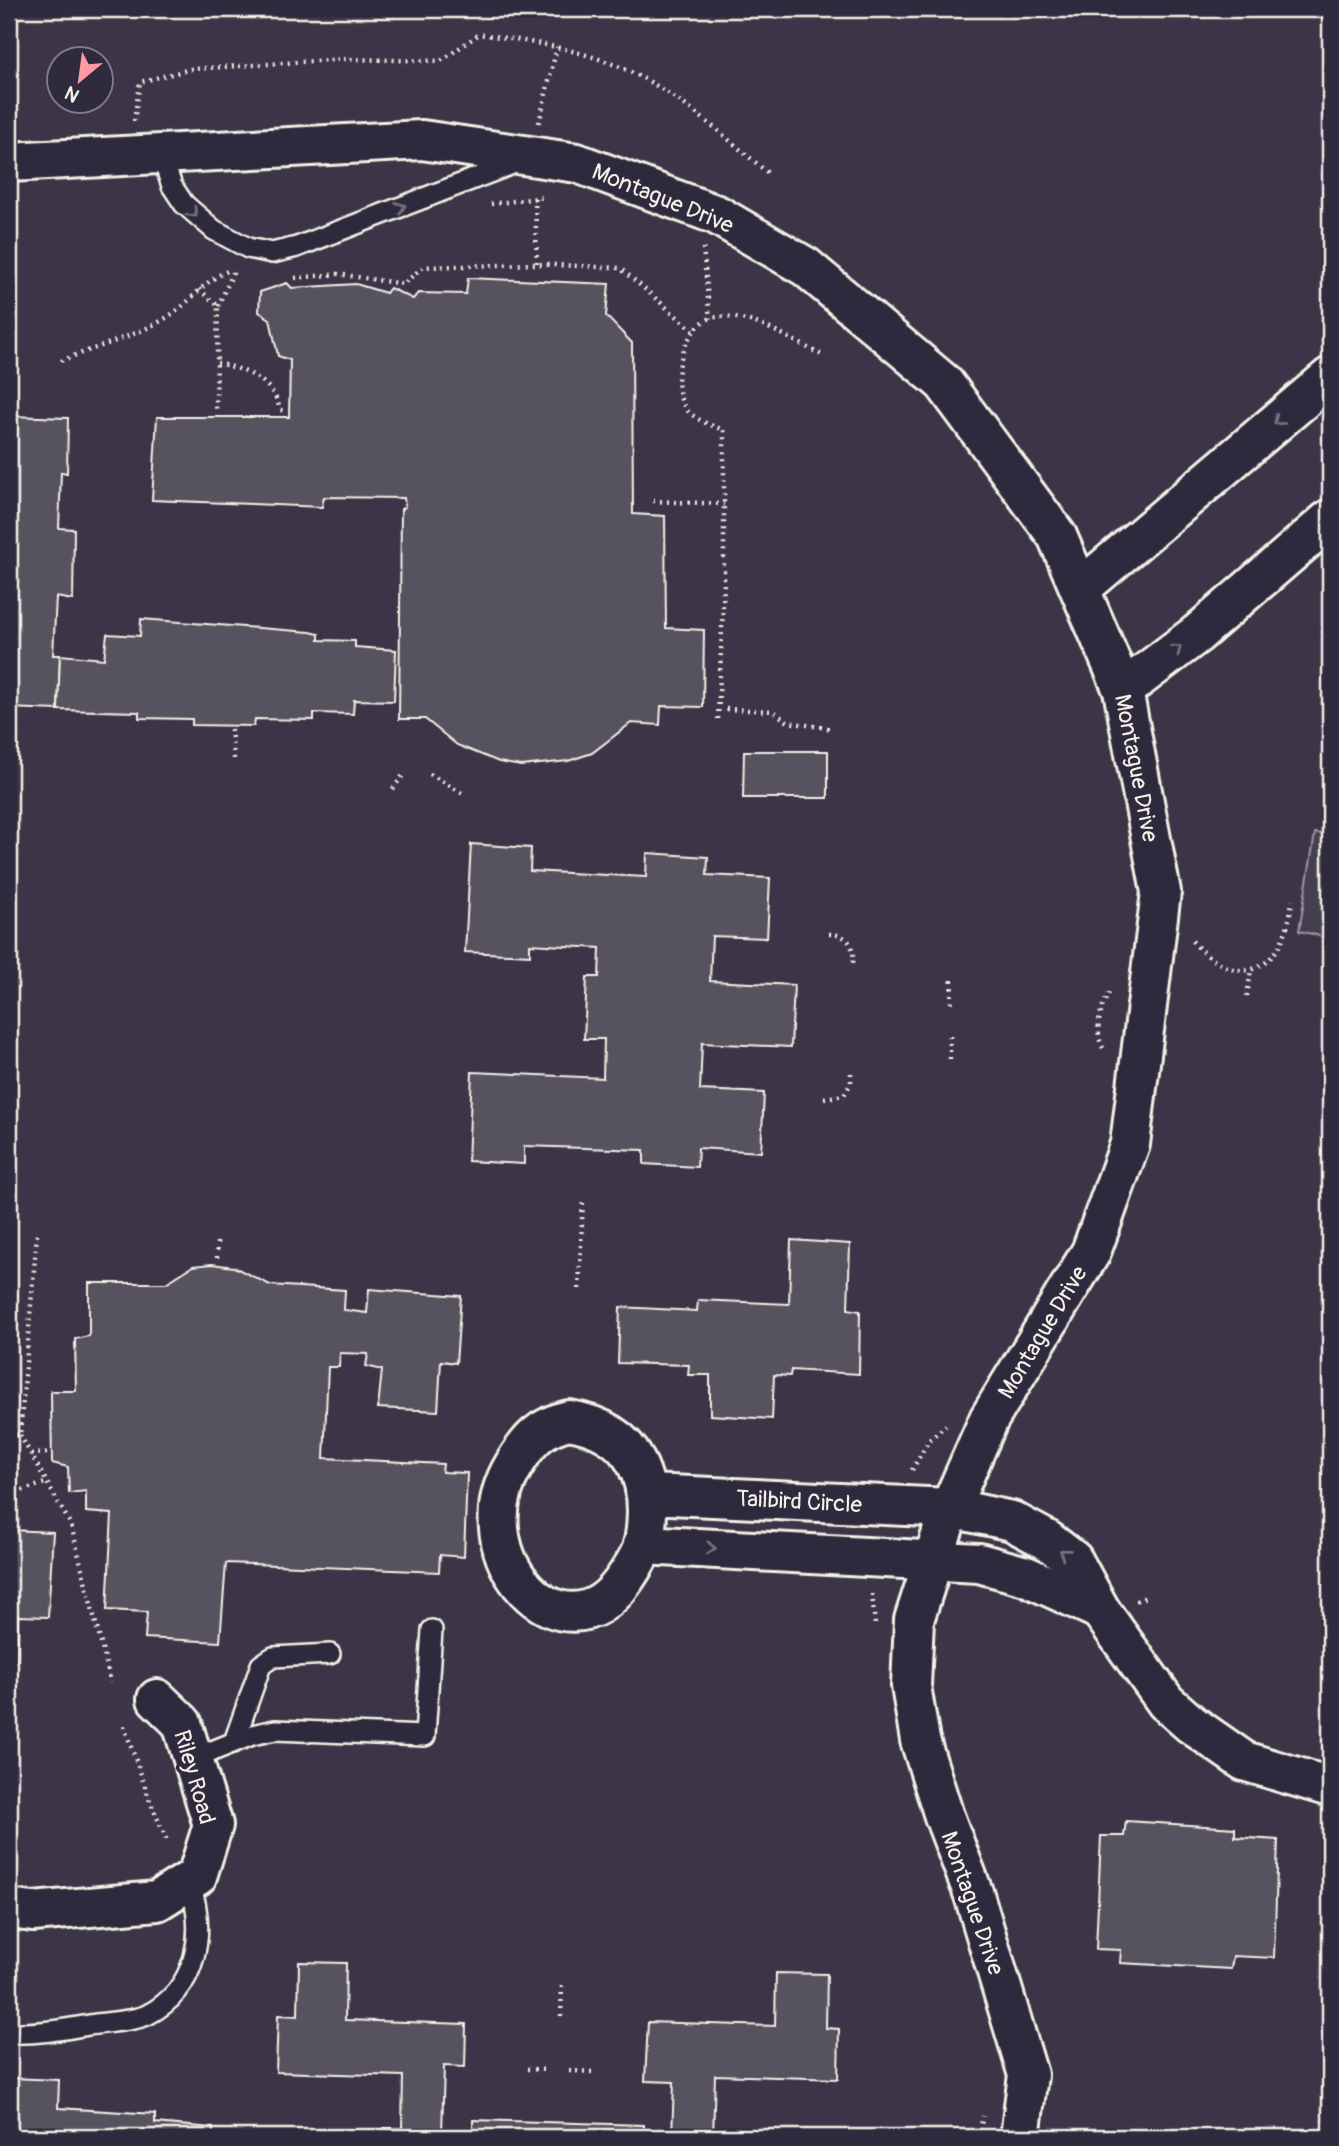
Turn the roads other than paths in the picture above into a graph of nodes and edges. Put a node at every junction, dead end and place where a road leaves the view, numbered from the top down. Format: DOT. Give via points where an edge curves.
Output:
graph roads {
  1 [pos="147,155"];
  2 [pos="533,156"];
  3 [pos="9,162"];
  4 [pos="1330,377"];
  5 [pos="1330,519"];
  6 [pos="1080,589"];
  7 [pos="1122,690"];
  8 [pos="648,1494"];
  9 [pos="950,1508"];
  10 [pos="643,1545"];
  11 [pos="934,1559"];
  12 [pos="1100,1610"];
  13 [pos="432,1630"];
  14 [pos="330,1654"];
  15 [pos="157,1699"];
  16 [pos="234,1742"];
  17 [pos="195,1758"];
  18 [pos="1330,1787"];
  19 [pos="193,1879"];
  20 [pos="9,1909"];
  21 [pos="9,2033"];
  22 [pos="1020,2137"];
  1 -- 2 [label="street, Montague Drive" via="422,140"];
  1 -- 2 [label="lane, one-way" via="201,221 248,248 272,253"];
  1 -- 3 [label="street, Montague Drive"];
  2 -- 6 [label="street, Montague Drive" via="577,163 717,215 806,267 944,383 1058,536"];
  4 -- 6 [label="street, one-way"];
  7 -- 5 [label="street, one-way" via="1198,634"];
  6 -- 7 [label="street, Montague Drive"];
  7 -- 9 [label="street, Montague Drive" via="1161,892 1130,1144 1091,1252 989,1419"];
  8 -- 9 [label="street, Tailbird Circle"];
  8 -- 10 [label="street"];
  8 -- 10 [label="street" via="638,1464 619,1440 601,1428 569,1420 546,1427 522,1451 503,1488 497,1531 514,1577 545,1605 564,1610 599,1605 613,1595"];
  9 -- 11 [label="street, Montague Drive"];
  12 -- 9 [label="street, Tailbird Circle, one-way" via="1073,1560 1047,1540 1012,1521"];
  10 -- 11 [label="street, one-way"];
  11 -- 12 [label="street" via="979,1563 1026,1576"];
  11 -- 22 [label="street, Montague Drive" via="914,1620 911,1686 920,1740 974,1895 1028,2075"];
  12 -- 18 [label="street, Tailbird Circle" via="1166,1702 1216,1744 1244,1761"];
  13 -- 16 [label="lane" via="425,1736 275,1730"];
  14 -- 16 [label="lane" via="273,1657 261,1665"];
  15 -- 17 [label="street, Riley Road" via="182,1723"];
  16 -- 17 [label="lane"];
  17 -- 19 [label="street, Riley Road" via="213,1825"];
  19 -- 20 [label="street" via="157,1901 33,1912"];
  19 -- 21 [label="lane" via="200,1942 183,1987 146,2015 36,2034"];
}
